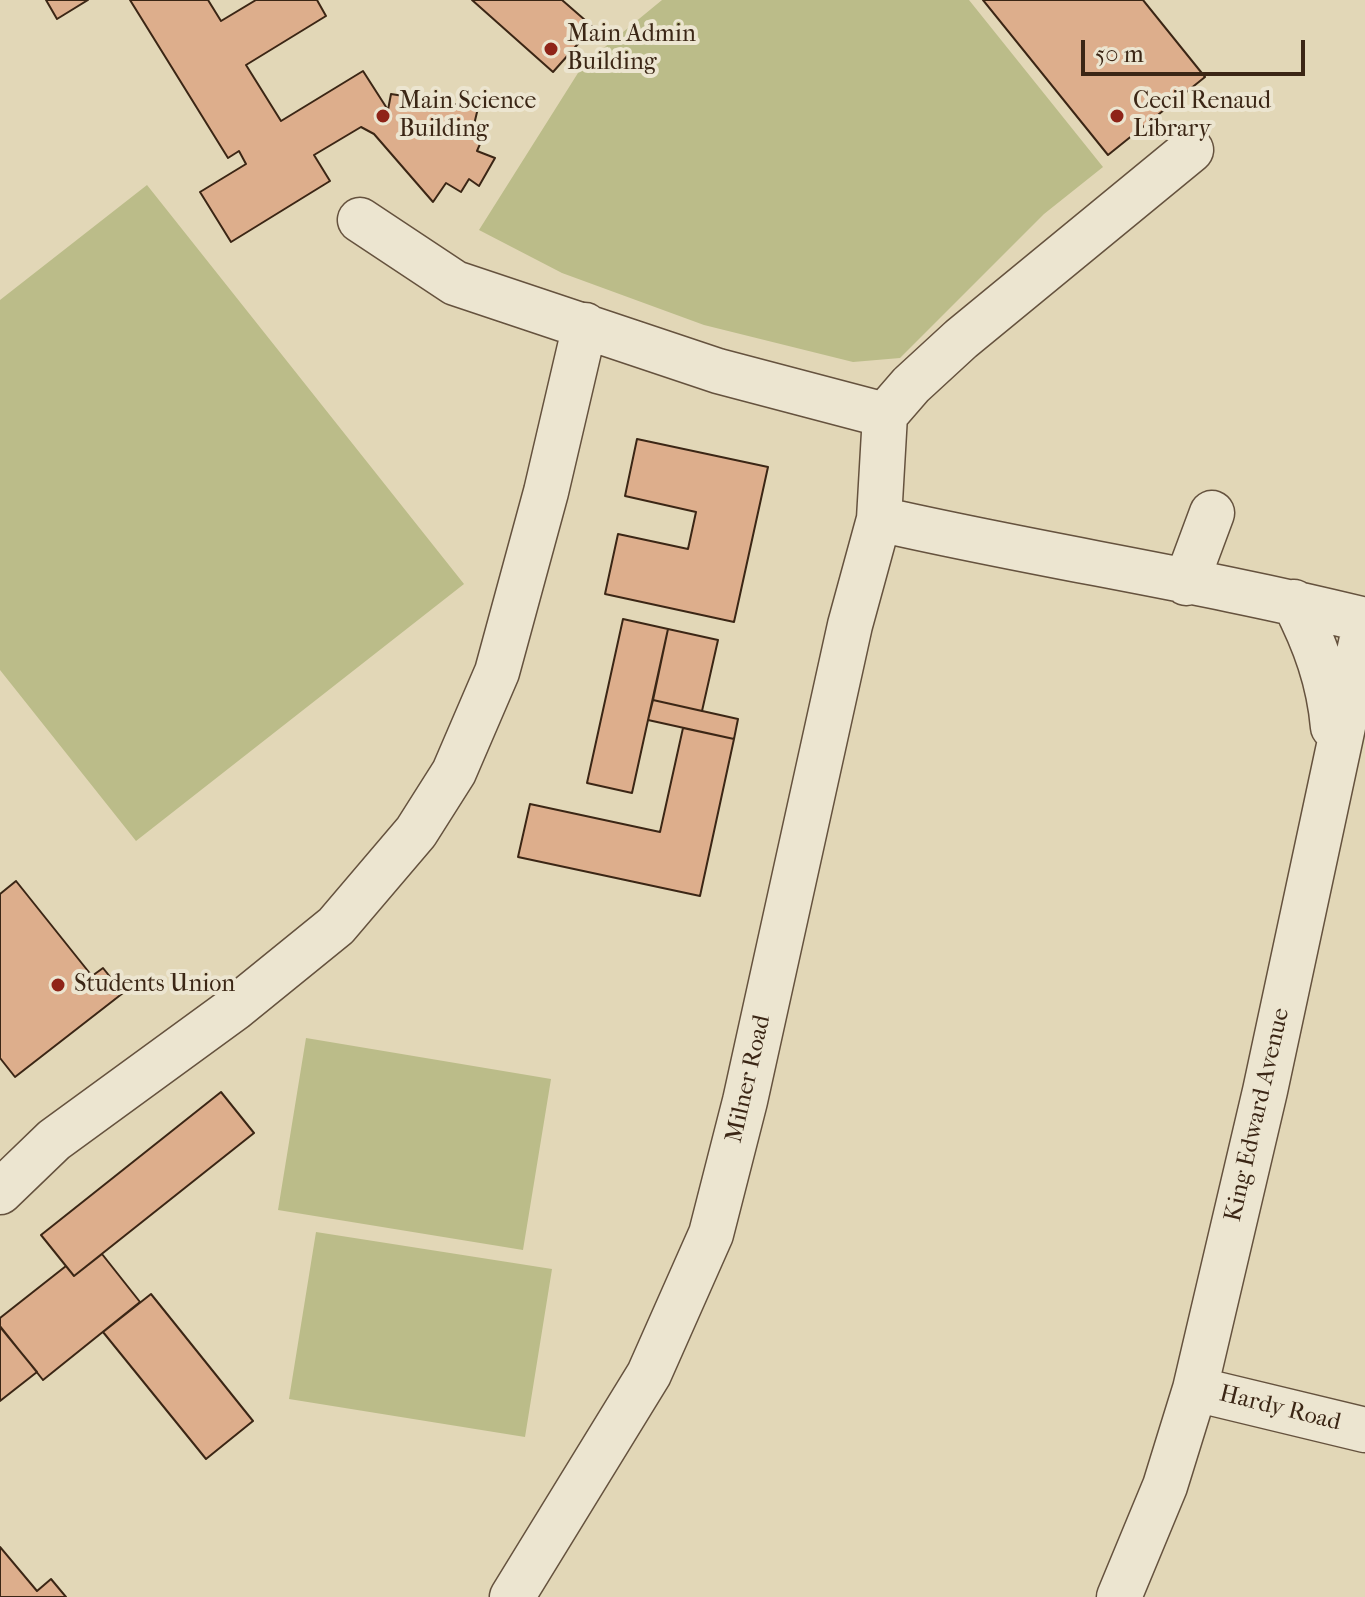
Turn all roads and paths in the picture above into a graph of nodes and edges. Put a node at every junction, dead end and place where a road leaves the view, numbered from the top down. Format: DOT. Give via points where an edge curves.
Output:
graph roads {
  1 [pos="1191,150"];
  2 [pos="360,220"];
  3 [pos="585,325"];
  4 [pos="885,415"];
  5 [pos="1212,513"];
  6 [pos="879,519"];
  7 [pos="1186,583"];
  8 [pos="1294,602"];
  9 [pos="1365,622"];
  10 [pos="1336,758"];
  11 [pos="0,1192"];
  12 [pos="1195,1389"];
  13 [pos="1365,1430"];
  14 [pos="512,1597"];
  15 [pos="1119,1597"];
  1 -- 4 [label="street" via="961,339"];
  2 -- 3 [label="street" via="455,283"];
  3 -- 4 [label="street" via="718,371"];
  3 -- 11 [label="street" via="497,672 454,772 416,832 336,926 235,1008 54,1140"];
  4 -- 6 [label="street, Milner Road"];
  5 -- 7 [label="street"];
  6 -- 7 [label="street"];
  6 -- 14 [label="street, Milner Road" via="711,1234 649,1374"];
  7 -- 8 [label="street"];
  8 -- 9 [label="street"];
  8 -- 10 [label="street" via="1329,687"];
  9 -- 10 [label="street, King Edward Avenue"];
  10 -- 12 [label="street, King Edward Avenue"];
  12 -- 13 [label="street, Hardy Road"];
  12 -- 15 [label="street, King Edward Avenue" via="1165,1486"];
}
